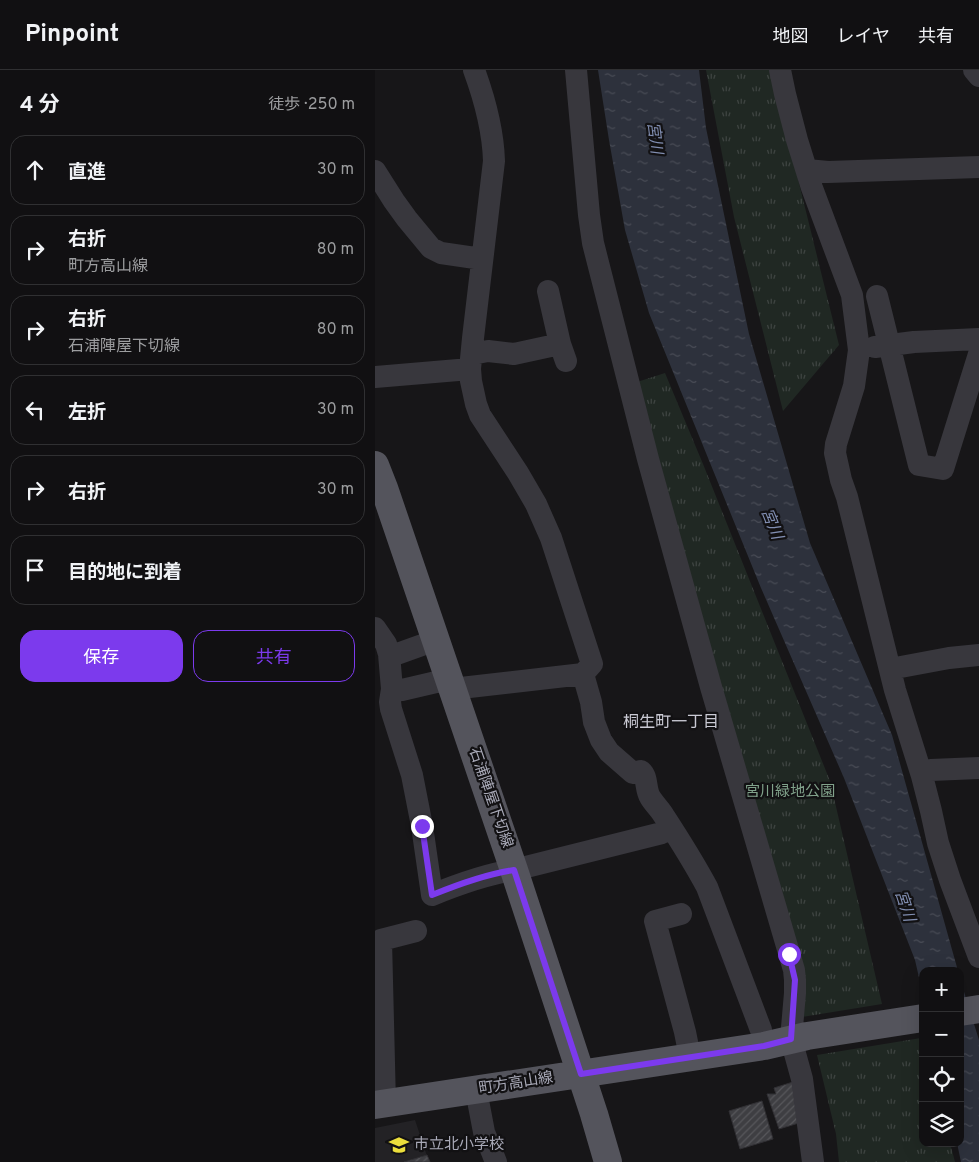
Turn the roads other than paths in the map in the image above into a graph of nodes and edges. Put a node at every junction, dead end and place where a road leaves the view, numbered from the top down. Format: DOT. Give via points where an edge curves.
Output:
graph roads {
  1 [pos="474,70"];
  2 [pos="576,70"];
  3 [pos="780,70"];
  4 [pos="974,70"];
  5 [pos="979,76"];
  6 [pos="979,167"];
  7 [pos="807,170"];
  8 [pos="375,171"];
  9 [pos="482,259"];
  10 [pos="548,291"];
  11 [pos="877,296"];
  12 [pos="979,339"];
  13 [pos="889,344"];
  14 [pos="859,350"];
  15 [pos="979,354"];
  16 [pos="471,362"];
  17 [pos="375,377"];
  18 [pos="375,465"];
  19 [pos="375,628"];
  20 [pos="436,640"];
  21 [pos="389,654"];
  22 [pos="979,655"];
  23 [pos="890,669"];
  24 [pos="583,674"];
  25 [pos="451,684"];
  26 [pos="386,700"];
  27 [pos="979,768"];
  28 [pos="922,776"];
  29 [pos="671,828"];
  30 [pos="514,870"];
  31 [pos="681,914"];
  32 [pos="416,932"];
  33 [pos="979,957"];
  34 [pos="979,1009"];
  35 [pos="964,1011"];
  36 [pos="919,1019"];
  37 [pos="761,1030"];
  38 [pos="799,1038"];
  39 [pos="690,1057"];
  40 [pos="581,1074"];
  41 [pos="475,1090"];
  42 [pos="380,1104"];
  43 [pos="496,1162"];
  44 [pos="608,1162"];
  45 [pos="813,1162"];
  1 -- 9 [label="street" via="494,147"];
  2 -- 38 [label="street" via="591,235 705,668 794,970"];
  3 -- 7 [label="street"];
  4 -- 5 [label="street"];
  6 -- 7 [label="street"];
  7 -- 14 [label="street" via="852,295"];
  8 -- 9 [label="street" via="398,207 431,248 441,253"];
  9 -- 16 [label="street"];
  10 -- 16 [label="street" via="563,352 514,354 488,351"];
  11 -- 13 [label="street"];
  12 -- 13 [label="street"];
  13 -- 14 [label="street"];
  13 -- 15 [label="street" via="919,465 943,469"];
  14 -- 23 [label="street" via="854,386 835,452"];
  16 -- 17 [label="street"];
  16 -- 24 [label="street" via="471,381 480,415 518,473 551,538 592,664"];
  18 -- 20 [label="main road, 石浦陣屋下切線"];
  19 -- 21 [label="street"];
  20 -- 21 [label="street"];
  20 -- 25 [label="main road, 石浦陣屋下切線"];
  21 -- 26 [label="street"];
  22 -- 23 [label="street"];
  23 -- 28 [label="street"];
  24 -- 25 [label="street"];
  24 -- 29 [label="street" via="601,740 609,752 633,772 643,772 650,796"];
  25 -- 26 [label="street" via="402,690"];
  25 -- 30 [label="main road, 石浦陣屋下切線"];
  26 -- 30 [label="street" via="412,775 432,895 459,884"];
  27 -- 28 [label="street" via="931,770"];
  28 -- 33 [label="street" via="937,843"];
  29 -- 30 [label="street" via="662,833"];
  29 -- 37 [label="street" via="707,887"];
  30 -- 40 [label="main road, 石浦陣屋下切線"];
  31 -- 39 [label="street" via="655,921"];
  32 -- 42 [label="street" via="381,940"];
  34 -- 35 [label="main road"];
  36 -- 38 [label="main road, 町方高山線"];
  38 -- 39 [label="main road, 町方高山線"];
  38 -- 45 [label="street"];
  39 -- 40 [label="main road, 町方高山線"];
  40 -- 41 [label="main road, 町方高山線"];
  40 -- 44 [label="main road, 石浦陣屋下切線"];
  41 -- 42 [label="main road, 町方高山線"];
  41 -- 43 [label="street" via="484,1132"];
}
